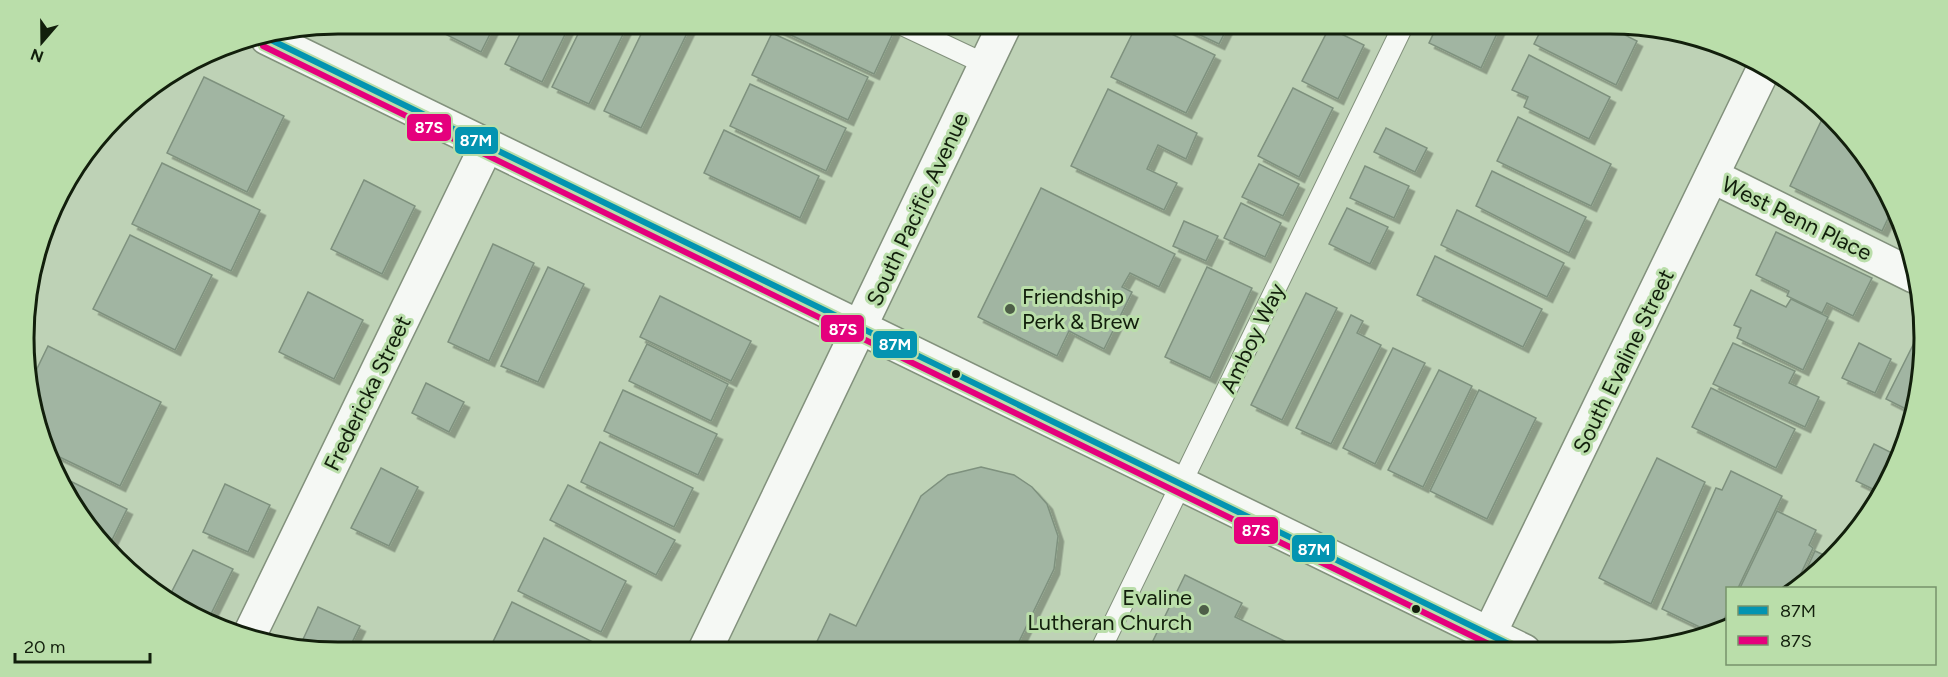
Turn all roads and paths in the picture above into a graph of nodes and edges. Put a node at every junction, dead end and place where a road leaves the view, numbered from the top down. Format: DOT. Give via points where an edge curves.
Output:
graph roads {
  1 [pos="921,34"];
  2 [pos="1000,34"];
  3 [pos="1399,34"];
  4 [pos="274,41"];
  5 [pos="985,64"];
  6 [pos="1761,74"];
  7 [pos="486,147"];
  8 [pos="1712,176"];
  9 [pos="1906,272"];
  10 [pos="861,327"];
  11 [pos="1181,484"];
  12 [pos="252,630"];
  13 [pos="709,642"];
  14 [pos="1104,642"];
  15 [pos="1485,642"];
  1 -- 5 [label="lane"];
  2 -- 5 [label="street, South Pacific Avenue"];
  3 -- 11 [label="lane, Amboy Way"];
  4 -- 7 [label="street"];
  5 -- 10 [label="street, South Pacific Avenue"];
  6 -- 8 [label="street, South Evaline Street"];
  7 -- 10 [label="street"];
  7 -- 12 [label="street, Fredericka Street"];
  8 -- 9 [label="street, West Penn Place"];
  8 -- 15 [label="street, South Evaline Street"];
  10 -- 11 [label="street"];
  10 -- 13 [label="street, South Pacific Avenue"];
  11 -- 14 [label="lane, Amboy Way"];
  11 -- 15 [label="street"];
}
